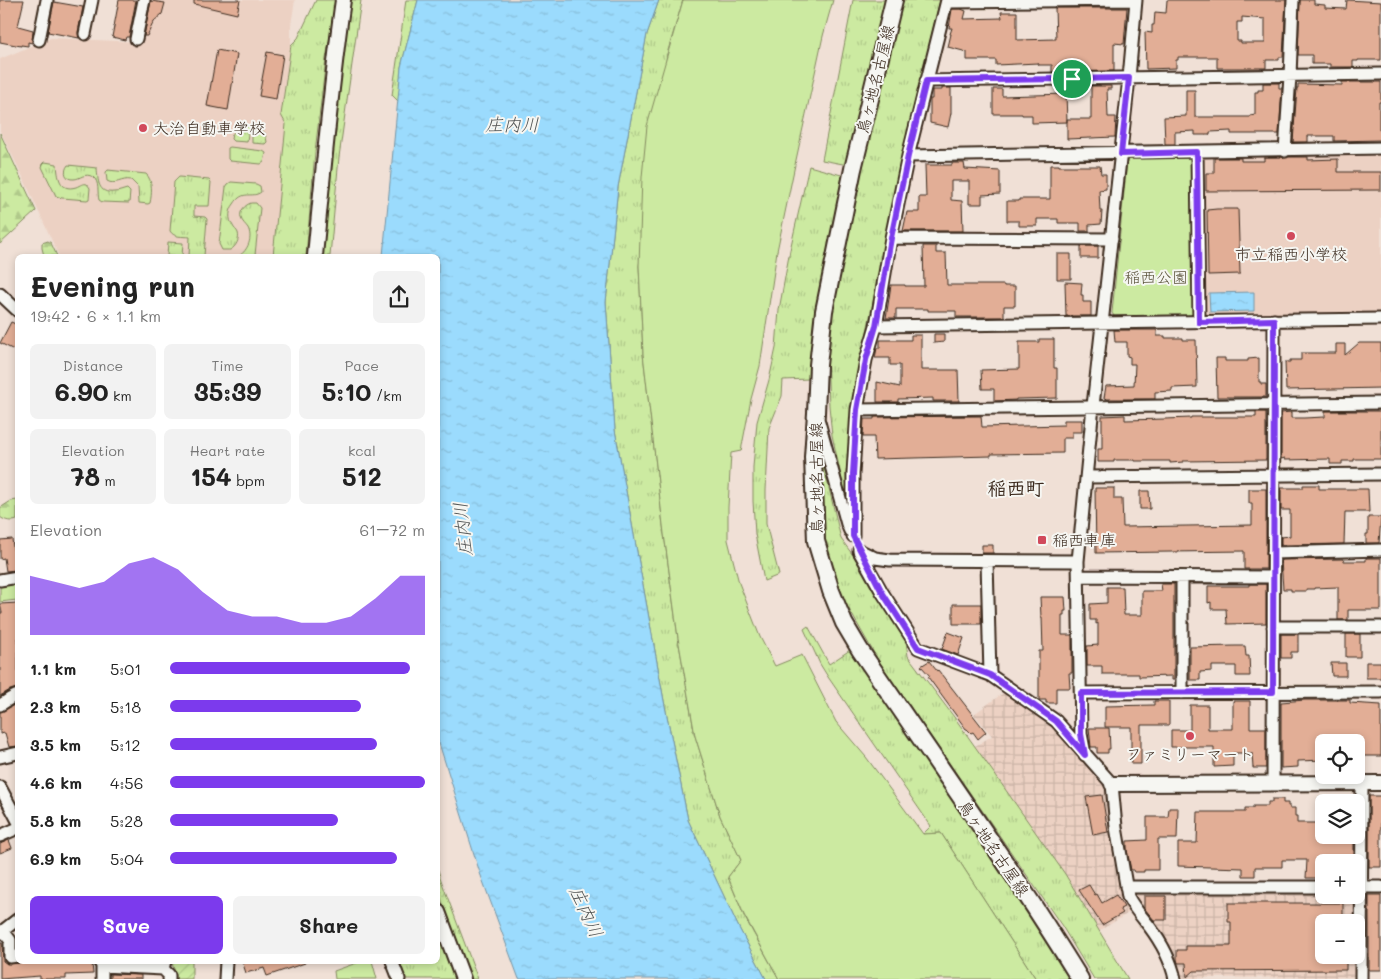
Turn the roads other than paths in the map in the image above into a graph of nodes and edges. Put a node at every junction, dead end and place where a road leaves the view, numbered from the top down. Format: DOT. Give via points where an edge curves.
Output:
graph roads {
  1 [pos="47,0"];
  2 [pos="92,0"];
  3 [pos="144,0"];
  4 [pos="343,0"];
  5 [pos="894,0"];
  6 [pos="1136,0"];
  7 [pos="1292,0"];
  8 [pos="947,1"];
  9 [pos="85,34"];
  10 [pos="39,40"];
  11 [pos="136,40"];
  12 [pos="1381,74"];
  13 [pos="1290,76"];
  14 [pos="1129,78"];
  15 [pos="926,81"];
  16 [pos="1381,148"];
  17 [pos="1285,151"];
  18 [pos="1197,152"];
  19 [pos="1121,154"];
  20 [pos="908,156"];
  21 [pos="891,238"];
  22 [pos="1112,239"];
  23 [pos="315,254"];
  24 [pos="0,294"];
  25 [pos="15,308"];
  26 [pos="1381,319"];
  27 [pos="1274,320"];
  28 [pos="1199,322"];
  29 [pos="1102,324"];
  30 [pos="876,326"];
  31 [pos="1381,403"];
  32 [pos="1274,404"];
  33 [pos="1093,406"];
  34 [pos="857,410"];
  35 [pos="816,413"];
  36 [pos="1274,474"];
  37 [pos="1381,474"];
  38 [pos="1087,477"];
  39 [pos="853,536"];
  40 [pos="859,550"];
  41 [pos="1381,550"];
  42 [pos="1273,553"];
  43 [pos="987,561"];
  44 [pos="1078,561"];
  45 [pos="1079,576"];
  46 [pos="1182,577"];
  47 [pos="1273,577"];
  48 [pos="15,578"];
  49 [pos="0,580"];
  50 [pos="1273,627"];
  51 [pos="1381,627"];
  52 [pos="990,675"];
  53 [pos="1273,692"];
  54 [pos="1381,692"];
  55 [pos="1081,693"];
  56 [pos="1182,693"];
  57 [pos="15,696"];
  58 [pos="0,705"];
  59 [pos="15,754"];
  60 [pos="1085,755"];
  61 [pos="0,757"];
  62 [pos="1381,783"];
  63 [pos="1112,784"];
  64 [pos="1273,784"];
  65 [pos="1315,784"];
  66 [pos="1362,784"];
  67 [pos="1365,784"];
  68 [pos="0,787"];
  69 [pos="15,814"];
  70 [pos="15,829"];
  71 [pos="0,836"];
  72 [pos="1360,854"];
  73 [pos="1126,887"];
  74 [pos="1315,887"];
  75 [pos="1365,887"];
  76 [pos="1381,887"];
  77 [pos="1359,904"];
  78 [pos="440,917"];
  79 [pos="15,921"];
  80 [pos="1,932"];
  81 [pos="15,956"];
  82 [pos="100,964"];
  83 [pos="163,964"];
  84 [pos="226,964"];
  85 [pos="393,964"];
  86 [pos="102,979"];
  87 [pos="169,979"];
  88 [pos="225,979"];
  89 [pos="399,979"];
  90 [pos="463,979"];
  91 [pos="1080,979"];
  92 [pos="1175,979"];
  93 [pos="1361,979"];
  1 -- 10 [label="street"];
  2 -- 9 [label="street"];
  3 -- 11 [label="street"];
  4 -- 23 [label="street"];
  5 -- 35 [label="main road, 鳥ヶ地名古屋線" via="853,169 824,311"];
  6 -- 8 [label="street"];
  6 -- 14 [label="street"];
  7 -- 13 [label="street"];
  8 -- 15 [label="street"];
  12 -- 13 [label="street"];
  13 -- 14 [label="street"];
  13 -- 17 [label="street"];
  14 -- 15 [label="street"];
  14 -- 19 [label="street"];
  15 -- 20 [label="street"];
  16 -- 17 [label="street"];
  17 -- 18 [label="street"];
  18 -- 19 [label="street"];
  18 -- 28 [label="street"];
  19 -- 20 [label="street"];
  19 -- 22 [label="street"];
  20 -- 21 [label="street"];
  21 -- 22 [label="street"];
  21 -- 30 [label="street"];
  22 -- 29 [label="street"];
  24 -- 25 [label="street"];
  26 -- 27 [label="street"];
  27 -- 28 [label="street"];
  27 -- 32 [label="street"];
  28 -- 29 [label="street"];
  29 -- 30 [label="street"];
  29 -- 33 [label="street"];
  30 -- 34 [label="street"];
  31 -- 32 [label="street"];
  32 -- 33 [label="street"];
  32 -- 36 [label="street"];
  33 -- 34 [label="street"];
  33 -- 38 [label="street"];
  34 -- 39 [label="street"];
  35 -- 39 [label="street"];
  35 -- 91 [label="main road, 鳥ヶ地名古屋線" via="813,457 816,541 844,623"];
  36 -- 37 [label="street"];
  36 -- 38 [label="street"];
  36 -- 42 [label="street"];
  38 -- 44 [label="street"];
  39 -- 40 [label="street"];
  40 -- 43 [label="street" via="875,558 890,560"];
  40 -- 52 [label="street" via="918,648"];
  41 -- 42 [label="street"];
  42 -- 47 [label="street"];
  43 -- 44 [label="street"];
  43 -- 52 [label="street"];
  44 -- 45 [label="street"];
  45 -- 46 [label="street"];
  45 -- 55 [label="street"];
  46 -- 47 [label="street"];
  46 -- 56 [label="street"];
  47 -- 50 [label="street"];
  48 -- 49 [label="street"];
  50 -- 51 [label="street"];
  50 -- 53 [label="street"];
  52 -- 60 [label="street" via="1056,721"];
  53 -- 54 [label="street"];
  53 -- 56 [label="street"];
  53 -- 64 [label="street"];
  55 -- 56 [label="street"];
  55 -- 60 [label="street" via="1081,734"];
  57 -- 58 [label="street"];
  59 -- 61 [label="street"];
  60 -- 63 [label="street"];
  62 -- 67 [label="street"];
  63 -- 64 [label="street"];
  63 -- 73 [label="street"];
  64 -- 65 [label="street"];
  66 -- 72 [label="street"];
  68 -- 69 [label="street"];
  70 -- 71 [label="street"];
  73 -- 74 [label="street"];
  73 -- 92 [label="street" via="1133,907 1172,965"];
  75 -- 76 [label="street"];
  77 -- 93 [label="street"];
  78 -- 90 [label="street"];
  79 -- 80 [label="street"];
  80 -- 81 [label="street" via="10,940 10,956"];
  82 -- 83 [label="street"];
  82 -- 86 [label="street"];
  83 -- 87 [label="street"];
  84 -- 88 [label="street"];
  85 -- 89 [label="street"];
}
